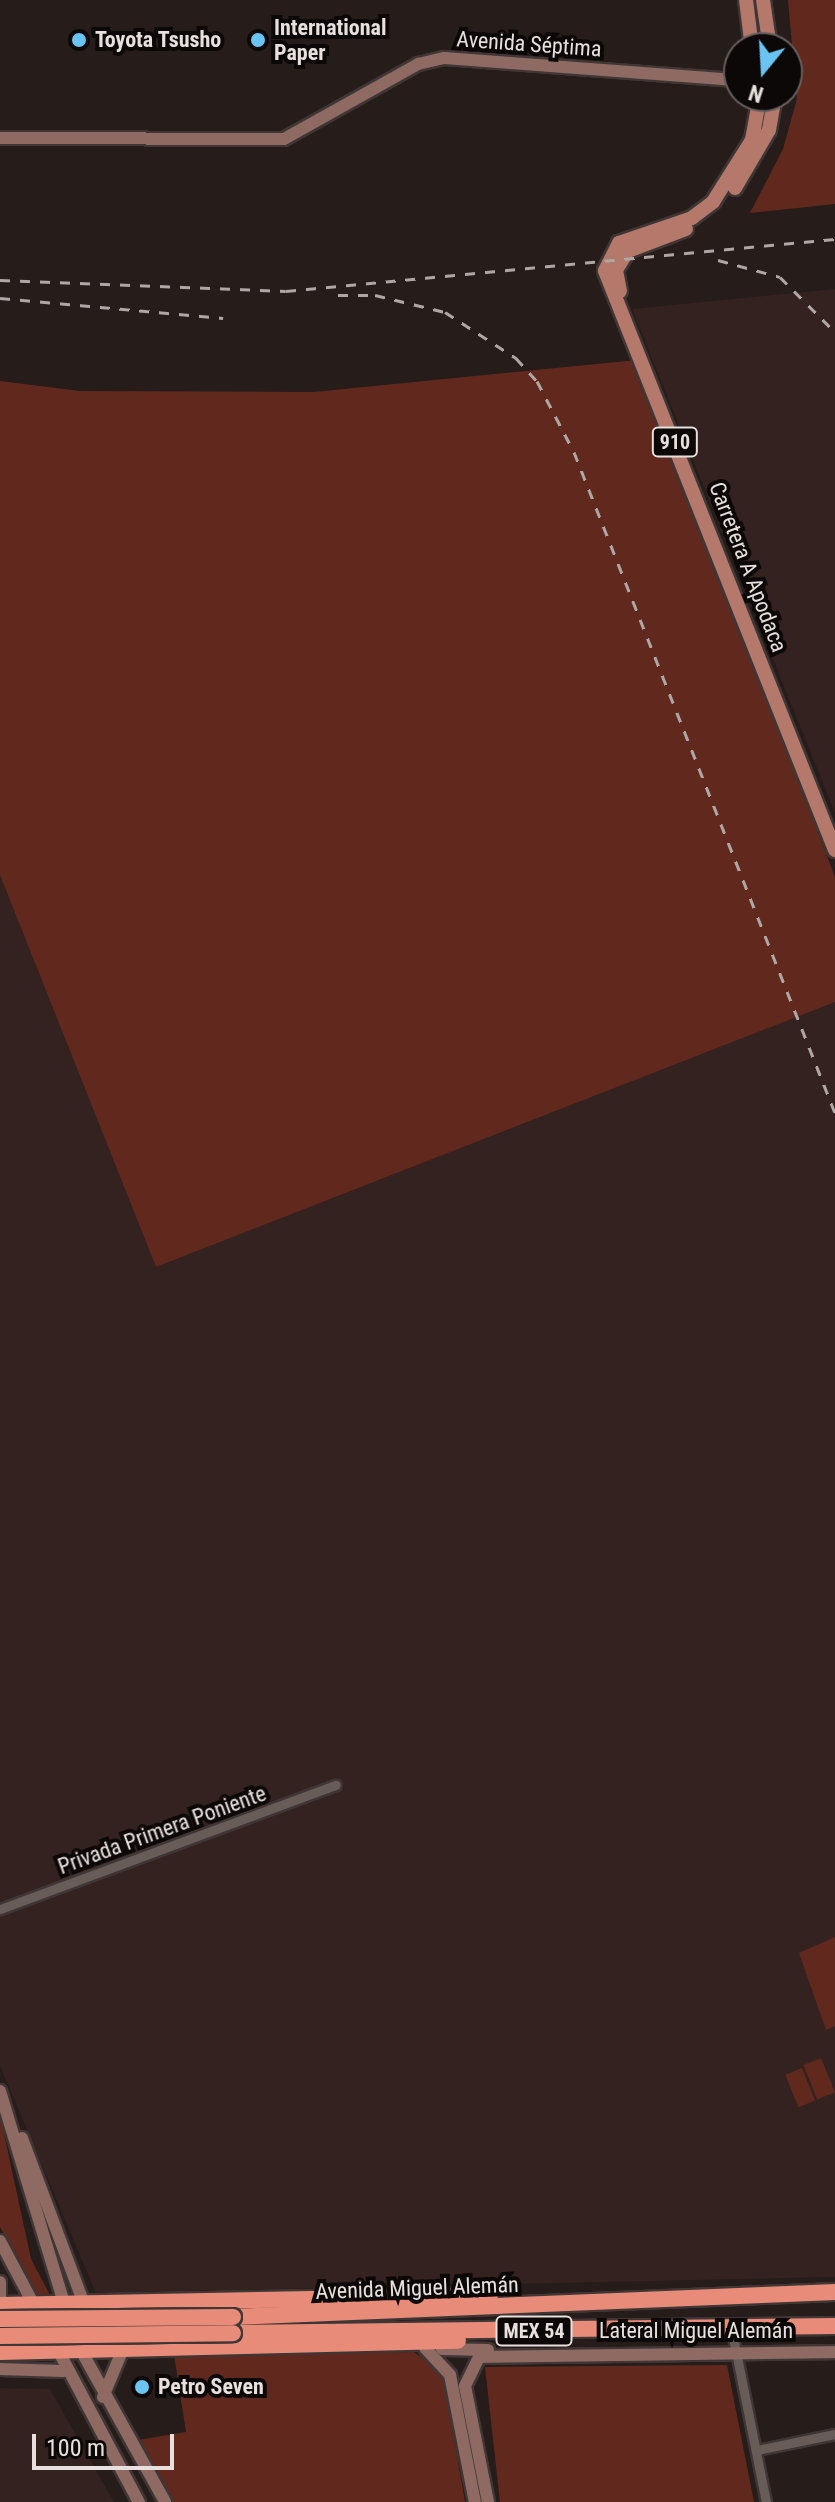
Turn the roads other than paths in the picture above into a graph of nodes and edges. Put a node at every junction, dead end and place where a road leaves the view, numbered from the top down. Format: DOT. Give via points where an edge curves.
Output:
graph roads {
  1 [pos="746,0"];
  2 [pos="764,5"];
  3 [pos="750,32"];
  4 [pos="767,32"];
  5 [pos="723,78"];
  6 [pos="760,112"];
  7 [pos="768,112"];
  8 [pos="0,138"];
  9 [pos="835,835"];
  10 [pos="835,850"];
  11 [pos="336,1785"];
  12 [pos="0,1909"];
  13 [pos="0,2091"];
  14 [pos="8,2110"];
  15 [pos="0,2241"];
  16 [pos="0,2282"];
  17 [pos="835,2292"];
  18 [pos="115,2300"];
  19 [pos="83,2301"];
  20 [pos="64,2303"];
  21 [pos="0,2304"];
  22 [pos="33,2304"];
  23 [pos="559,2305"];
  24 [pos="0,2319"];
  25 [pos="233,2325"];
  26 [pos="835,2326"];
  27 [pos="731,2327"];
  28 [pos="559,2332"];
  29 [pos="0,2336"];
  30 [pos="403,2345"];
  31 [pos="425,2348"];
  32 [pos="123,2349"];
  33 [pos="736,2350"];
  34 [pos="79,2351"];
  35 [pos="540,2351"];
  36 [pos="0,2352"];
  37 [pos="53,2352"];
  38 [pos="835,2352"];
  39 [pos="0,2369"];
  40 [pos="63,2371"];
  41 [pos="103,2397"];
  42 [pos="835,2434"];
  43 [pos="757,2450"];
  44 [pos="139,2502"];
  45 [pos="165,2502"];
  46 [pos="475,2502"];
  47 [pos="488,2502"];
  48 [pos="766,2502"];
  1 -- 3 [label="main road"];
  2 -- 4 [label="main road"];
  5 -- 8 [label="street, Avenida Séptima" via="444,58 418,64 284,139"];
  6 -- 10 [label="main road, Carretera A Apodaca / 910" via="752,140 713,202 692,218 619,243 605,271"];
  7 -- 9 [label="main road, 910" via="771,124 719,207 694,226 633,248 616,276"];
  11 -- 12 [label="street, Privada Primera Poniente"];
  13 -- 14 [label="street"];
  14 -- 19 [label="street"];
  14 -- 20 [label="street"];
  15 -- 22 [label="street"];
  16 -- 21 [label="street"];
  17 -- 23 [label="highway, Avenida Miguel Alemán / MEX 54"];
  18 -- 19 [label="highway"];
  18 -- 23 [label="highway" via="503,2296"];
  18 -- 32 [label="highway" via="112,2328"];
  19 -- 20 [label="highway"];
  20 -- 22 [label="highway"];
  20 -- 34 [label="street"];
  21 -- 22 [label="highway"];
  21 -- 36 [label="highway" via="18,2328"];
  22 -- 37 [label="street"];
  23 -- 25 [label="highway, Avenida Miguel Alemán / MEX 54"];
  24 -- 25 [label="highway, Avenida Miguel Alemán / MEX 54, bridge"];
  25 -- 28 [label="highway, Avenida Miguel Alemán / MEX 54"];
  25 -- 29 [label="highway, Avenida Miguel Alemán / MEX 54, bridge"];
  26 -- 27 [label="highway, Avenida Miguel Alemán / MEX 54"];
  27 -- 28 [label="highway, Avenida Miguel Alemán / MEX 54"];
  27 -- 33 [label="street"];
  28 -- 30 [label="highway"];
  30 -- 31 [label="street"];
  30 -- 32 [label="highway"];
  31 -- 35 [label="street"];
  31 -- 46 [label="street" via="450,2375"];
  32 -- 34 [label="highway"];
  32 -- 41 [label="street"];
  33 -- 35 [label="street, Lateral Miguel Alemán"];
  33 -- 38 [label="street, Lateral Miguel Alemán"];
  33 -- 43 [label="street"];
  34 -- 37 [label="highway"];
  34 -- 41 [label="street"];
  35 -- 47 [label="street, Lateral Miguel Alemán" via="483,2354 467,2369"];
  36 -- 37 [label="highway"];
  37 -- 40 [label="street"];
  39 -- 40 [label="street"];
  40 -- 44 [label="street"];
  41 -- 45 [label="street"];
  42 -- 43 [label="street"];
  43 -- 48 [label="street"];
}
